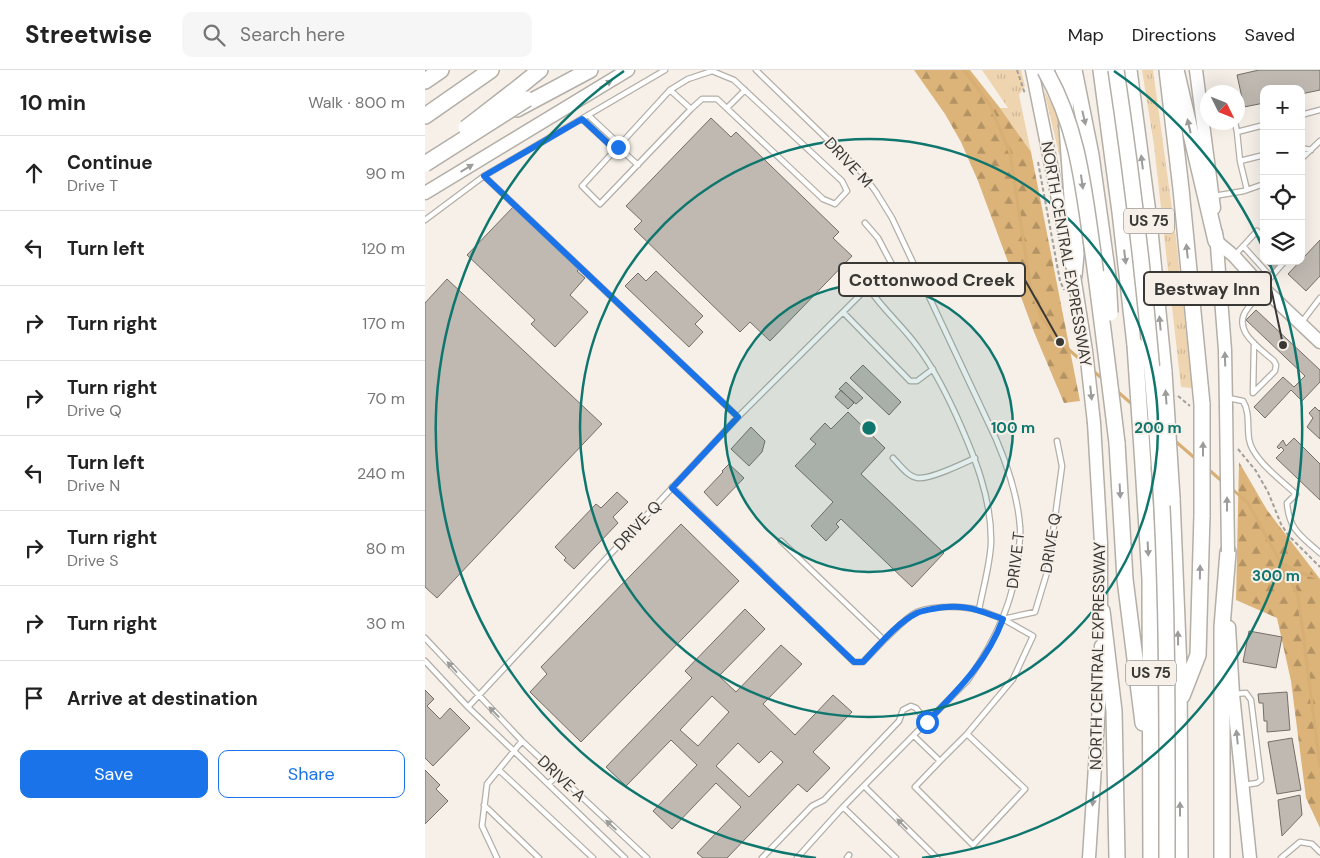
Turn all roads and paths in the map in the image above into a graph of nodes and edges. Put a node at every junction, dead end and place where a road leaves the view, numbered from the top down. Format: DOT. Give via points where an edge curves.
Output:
graph roads {
  1 [pos="441,70"];
  2 [pos="491,70"];
  3 [pos="540,70"];
  4 [pos="569,70"];
  5 [pos="591,70"];
  6 [pos="628,70"];
  7 [pos="665,70"];
  8 [pos="756,70"];
  9 [pos="1032,70"];
  10 [pos="1045,70"];
  11 [pos="1063,70"];
  12 [pos="1074,70"];
  13 [pos="1101,70"];
  14 [pos="1116,70"];
  15 [pos="1129,70"];
  16 [pos="1167,70"];
  17 [pos="1176,70"];
  18 [pos="1196,70"];
  19 [pos="425,81"];
  20 [pos="1200,86"];
  21 [pos="670,90"];
  22 [pos="745,90"];
  23 [pos="727,108"];
  24 [pos="691,109"];
  25 [pos="1320,110"];
  26 [pos="1305,114"];
  27 [pos="589,115"];
  28 [pos="425,116"];
  29 [pos="582,119"];
  30 [pos="1260,126"];
  31 [pos="1207,130"];
  32 [pos="1237,132"];
  33 [pos="1320,141"];
  34 [pos="618,147"];
  35 [pos="1305,149"];
  36 [pos="1311,150"];
  37 [pos="1305,155"];
  38 [pos="1260,156"];
  39 [pos="425,159"];
  40 [pos="1240,161"];
  41 [pos="425,164"];
  42 [pos="638,165"];
  43 [pos="484,176"];
  44 [pos="1260,185"];
  45 [pos="1247,190"];
  46 [pos="425,193"];
  47 [pos="1213,196"];
  48 [pos="425,220"];
  49 [pos="865,223"];
  50 [pos="1260,234"];
  51 [pos="1216,241"];
  52 [pos="1243,246"];
  53 [pos="1234,256"];
  54 [pos="1282,265"];
  55 [pos="917,273"];
  56 [pos="897,274"];
  57 [pos="1074,276"];
  58 [pos="1271,277"];
  59 [pos="868,288"];
  60 [pos="1263,288"];
  61 [pos="1320,298"];
  62 [pos="1221,301"];
  63 [pos="843,312"];
  64 [pos="1301,324"];
  65 [pos="1320,342"];
  66 [pos="1253,343"];
  67 [pos="933,369"];
  68 [pos="1226,402"];
  69 [pos="738,417"];
  70 [pos="1057,441"];
  71 [pos="1117,442"];
  72 [pos="893,458"];
  73 [pos="975,458"];
  74 [pos="672,488"];
  75 [pos="781,541"];
  76 [pos="1228,552"];
  77 [pos="1320,553"];
  78 [pos="979,610"];
  79 [pos="1102,611"];
  80 [pos="1003,619"];
  81 [pos="425,638"];
  82 [pos="884,640"];
  83 [pos="425,661"];
  84 [pos="1233,694"];
  85 [pos="479,697"];
  86 [pos="1179,705"];
  87 [pos="468,707"];
  88 [pos="927,722"];
  89 [pos="967,734"];
  90 [pos="914,736"];
  91 [pos="522,742"];
  92 [pos="514,751"];
  93 [pos="940,761"];
  94 [pos="1151,766"];
  95 [pos="499,770"];
  96 [pos="558,775"];
  97 [pos="548,784"];
  98 [pos="1243,785"];
  99 [pos="864,786"];
  100 [pos="484,805"];
  101 [pos="843,807"];
  102 [pos="1320,852"];
  103 [pos="801,853"];
  104 [pos="497,858"];
  105 [pos="539,858"];
  106 [pos="593,858"];
  107 [pos="625,858"];
  108 [pos="647,858"];
  109 [pos="762,858"];
  110 [pos="797,858"];
  111 [pos="807,858"];
  112 [pos="896,858"];
  113 [pos="937,858"];
  114 [pos="1089,858"];
  115 [pos="1117,858"];
  116 [pos="1151,858"];
  117 [pos="1167,858"];
  118 [pos="1180,858"];
  119 [pos="1222,858"];
  120 [pos="1250,858"];
  121 [pos="1281,858"];
  1 -- 19 [label="highway"];
  2 -- 28 [label="highway"];
  3 -- 39 [label="highway, bridge"];
  4 -- 41 [label="highway, bridge"];
  5 -- 39 [label="highway"];
  46 -- 6 [label="main road, one-way"];
  7 -- 27 [label="lane"];
  8 -- 55 [label="lane, DRIVE M" via="861,172 892,218"];
  9 -- 57 [label="main road, NORTH CENTRAL EXPRESSWAY"];
  10 -- 71 [label="highway, one-way, bridge" via="1063,107 1077,150"];
  11 -- 57 [label="highway" via="1076,254"];
  12 -- 71 [label="highway, one-way, bridge" via="1091,154 1106,259"];
  13 -- 94 [label="highway, US 75, one-way, bridge" via="1135,345 1150,579"];
  14 -- 117 [label="highway, bridge" via="1143,274 1161,489 1167,646"];
  86 -- 15 [label="highway, US 75, one-way, bridge" via="1173,498 1164,372"];
  86 -- 16 [label="highway, one-way, bridge" via="1198,655 1202,404"];
  51 -- 17 [label="highway, one-way"];
  18 -- 20 [label="main road"];
  21 -- 22 [label="lane" via="688,79 712,71 734,80"];
  21 -- 24 [label="lane"];
  21 -- 34 [label="lane"];
  22 -- 23 [label="lane"];
  22 -- 23 [label="lane" via="842,180 847,191 835,204 823,199"];
  23 -- 24 [label="lane" via="717,99 702,99"];
  24 -- 42 [label="lane"];
  25 -- 26 [label="lane"];
  27 -- 29 [label="lane"];
  27 -- 34 [label="lane" via="617,141"];
  29 -- 34 [label="lane" via="611,146"];
  29 -- 43 [label="lane"];
  30 -- 32 [label="lane"];
  31 -- 47 [label="main road"];
  32 -- 40 [label="lane"];
  33 -- 36 [label="lane"];
  34 -- 42 [label="lane"];
  34 -- 42 [label="lane" via="582,186 600,204"];
  35 -- 36 [label="lane"];
  36 -- 37 [label="lane"];
  38 -- 40 [label="lane"];
  40 -- 45 [label="lane"];
  43 -- 48 [label="lane"];
  43 -- 69 [label="lane"];
  44 -- 45 [label="lane"];
  45 -- 47 [label="lane"];
  47 -- 51 [label="main road"];
  49 -- 56 [label="lane" via="878,238"];
  50 -- 52 [label="lane" via="1257,231"];
  51 -- 53 [label="main road"];
  51 -- 62 [label="main road"];
  52 -- 53 [label="lane"];
  52 -- 58 [label="lane"];
  53 -- 60 [label="main road"];
  54 -- 58 [label="lane"];
  55 -- 56 [label="lane, DRIVE Q"];
  55 -- 80 [label="lane, DRIVE T" via="1008,468 1020,528 1017,569"];
  56 -- 59 [label="lane, DRIVE Q"];
  57 -- 79 [label="main road, NORTH CENTRAL EXPRESSWAY, one-way, bridge" via="1094,423"];
  58 -- 60 [label="lane"];
  59 -- 63 [label="lane, DRIVE Q"];
  59 -- 67 [label="lane"];
  60 -- 62 [label="main road" via="1241,279 1224,289"];
  60 -- 64 [label="main road"];
  60 -- 66 [label="lane" via="1243,315 1245,334"];
  61 -- 64 [label="lane"];
  68 -- 62 [label="main road, one-way"];
  63 -- 67 [label="lane" via="910,381 917,381"];
  63 -- 69 [label="lane, DRIVE Q"];
  64 -- 65 [label="main road"];
  66 -- 66 [label="lane" via="1276,365 1275,371 1253,393"];
  67 -- 73 [label="lane"];
  76 -- 68 [label="main road, one-way, bridge"];
  68 -- 77 [label="lane" via="1243,401 1246,405 1249,440 1255,455 1296,494 1287,503 1291,525"];
  69 -- 74 [label="lane, DRIVE Q"];
  70 -- 80 [label="lane, DRIVE Q" via="1062,466 1047,569 1035,612"];
  71 -- 94 [label="highway, one-way" via="1125,579 1144,736"];
  72 -- 73 [label="lane" via="908,474 918,478 938,474"];
  73 -- 78 [label="lane" via="990,513 991,536"];
  74 -- 82 [label="lane" via="854,662 863,662"];
  74 -- 85 [label="lane, DRIVE Q"];
  75 -- 82 [label="lane"];
  76 -- 84 [label="main road"];
  76 -- 119 [label="highway" via="1222,626"];
  78 -- 80 [label="lane"];
  78 -- 82 [label="lane" via="961,606 917,612"];
  79 -- 114 [label="main road, NORTH CENTRAL EXPRESSWAY, one-way"];
  79 -- 115 [label="highway" via="1114,711"];
  80 -- 88 [label="lane, DRIVE T" via="983,659 968,680"];
  80 -- 89 [label="lane" via="1033,636 1013,679"];
  85 -- 81 [label="lane, DRIVE A, one-way"];
  83 -- 87 [label="lane, DRIVE A"];
  98 -- 84 [label="main road, one-way"];
  84 -- 98 [label="lane" via="1246,693 1251,700 1261,780"];
  85 -- 87 [label="lane, DRIVE Q"];
  91 -- 85 [label="lane, DRIVE A, one-way"];
  118 -- 86 [label="highway, US 75, one-way"];
  87 -- 92 [label="lane, DRIVE A"];
  88 -- 90 [label="lane, DRIVE T"];
  88 -- 109 [label="lane" via="916,708 911,706 903,710 899,721 844,779 823,800 812,806"];
  89 -- 93 [label="lane"];
  89 -- 93 [label="lane" via="1025,789 973,845 915,787"];
  90 -- 93 [label="lane"];
  90 -- 99 [label="lane, DRIVE T"];
  91 -- 92 [label="lane"];
  91 -- 96 [label="lane, DRIVE A"];
  92 -- 95 [label="lane"];
  92 -- 97 [label="lane, DRIVE A"];
  94 -- 116 [label="highway, US 75"];
  95 -- 100 [label="lane" via="487,784"];
  95 -- 106 [label="lane"];
  96 -- 97 [label="lane"];
  108 -- 96 [label="lane, DRIVE A, one-way"];
  97 -- 107 [label="lane, DRIVE A"];
  98 -- 120 [label="main road"];
  99 -- 101 [label="lane, DRIVE T"];
  113 -- 99 [label="lane, one-way"];
  100 -- 104 [label="lane" via="481,826"];
  100 -- 105 [label="lane"];
  101 -- 103 [label="lane, DRIVE T"];
  101 -- 112 [label="lane"];
  102 -- 121 [label="lane" via="1312,844 1300,842"];
  103 -- 110 [label="lane, DRIVE T"];
  103 -- 111 [label="lane"];
}
